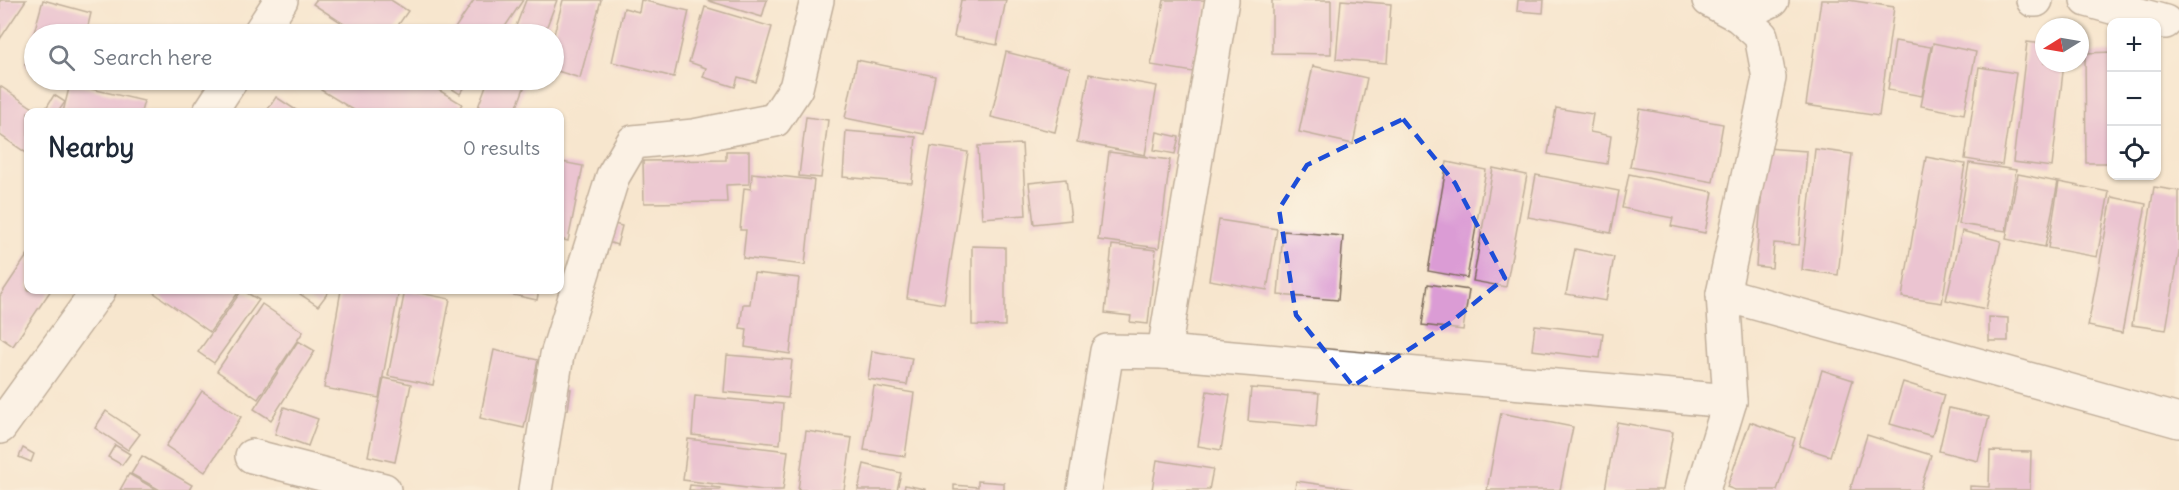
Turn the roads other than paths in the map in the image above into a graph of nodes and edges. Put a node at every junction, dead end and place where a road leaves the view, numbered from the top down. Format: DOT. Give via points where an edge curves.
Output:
graph roads {
  1 [pos="280,0"];
  2 [pos="817,0"];
  3 [pos="1222,0"];
  4 [pos="1709,0"];
  5 [pos="1772,0"];
  6 [pos="2087,0"];
  7 [pos="1739,16"];
  8 [pos="2165,22"];
  9 [pos="265,24"];
  10 [pos="224,90"];
  11 [pos="213,108"];
  12 [pos="96,294"];
  13 [pos="1723,294"];
  14 [pos="1164,352"];
  15 [pos="1730,401"];
  16 [pos="2179,421"];
  17 [pos="0,427"];
  18 [pos="252,456"];
  19 [pos="384,490"];
  20 [pos="535,490"];
  21 [pos="1084,490"];
  22 [pos="1703,490"];
  1 -- 9 [label="street"];
  2 -- 20 [label="street" via="796,88 775,120 694,136 633,142 613,176 557,355"];
  3 -- 14 [label="street"];
  4 -- 7 [label="street"];
  5 -- 7 [label="street"];
  6 -- 8 [label="street"];
  7 -- 13 [label="street" via="1761,36 1769,78"];
  10 -- 11 [label="street"];
  12 -- 17 [label="street"];
  13 -- 15 [label="street"];
  13 -- 16 [label="street"];
  14 -- 15 [label="street"];
  14 -- 21 [label="street" via="1107,351"];
  15 -- 22 [label="street"];
  18 -- 19 [label="street"];
}
